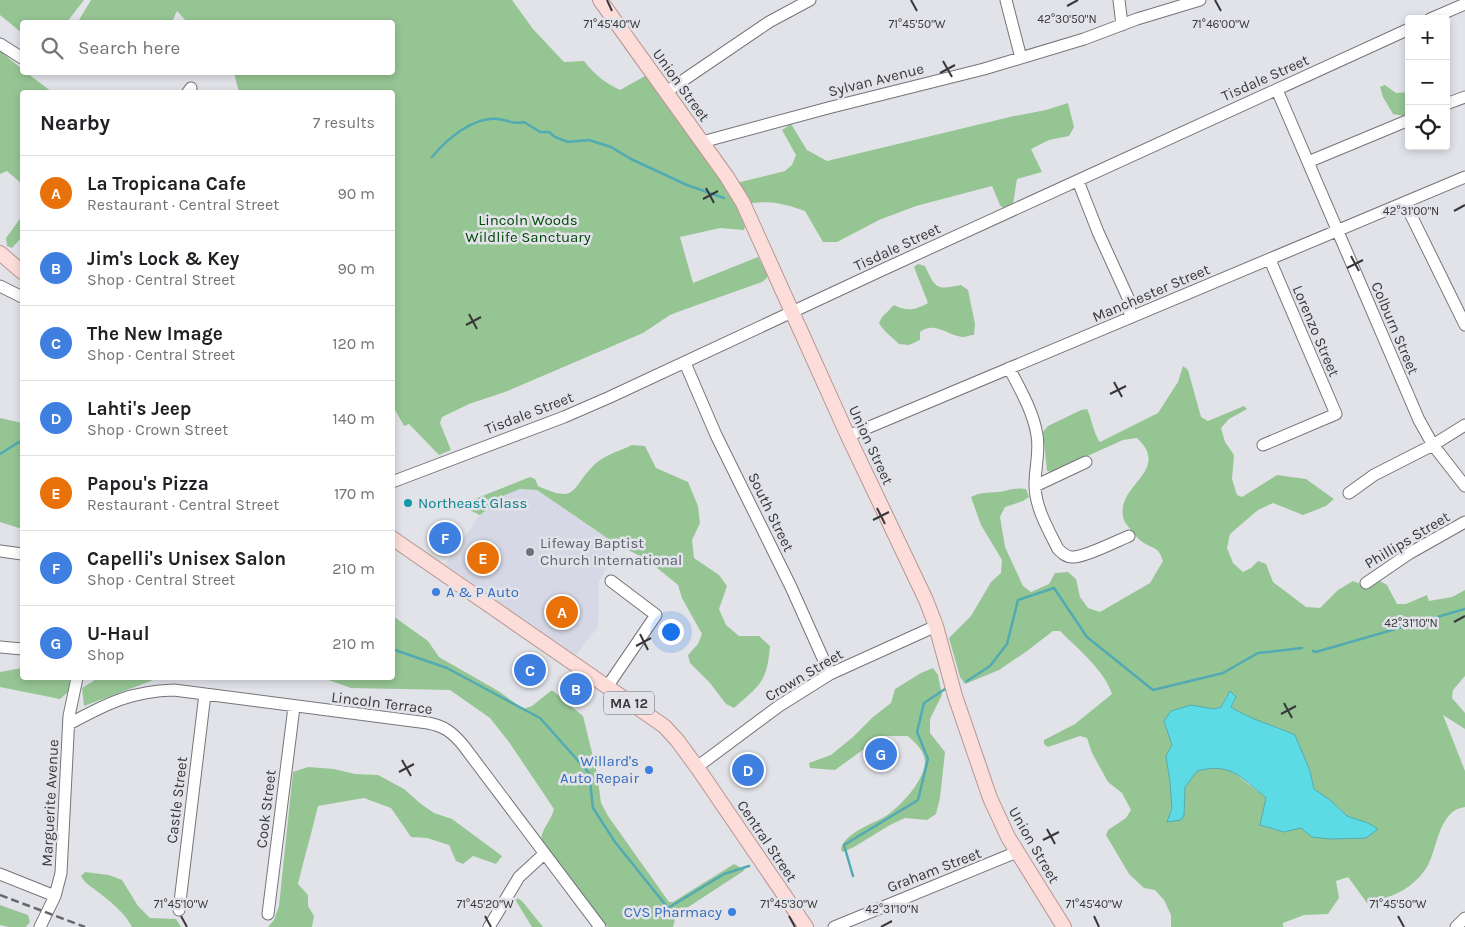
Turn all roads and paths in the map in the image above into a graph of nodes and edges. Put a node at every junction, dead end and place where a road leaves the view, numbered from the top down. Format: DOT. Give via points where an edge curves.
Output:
graph roads {
  1 [pos="810,0"];
  2 [pos="1006,0"];
  3 [pos="1119,0"];
  4 [pos="1200,0"];
  5 [pos="604,1"];
  6 [pos="1465,4"];
  7 [pos="1439,15"];
  8 [pos="1122,25"];
  9 [pos="1405,31"];
  10 [pos="0,44"];
  11 [pos="20,57"];
  12 [pos="1021,58"];
  13 [pos="1277,90"];
  14 [pos="666,92"];
  15 [pos="1465,97"];
  16 [pos="1450,103"];
  17 [pos="1405,122"];
  18 [pos="702,142"];
  19 [pos="1308,162"];
  20 [pos="1465,177"];
  21 [pos="1078,181"];
  22 [pos="1405,203"];
  23 [pos="1338,231"];
  24 [pos="0,254"];
  25 [pos="1270,260"];
  26 [pos="20,270"];
  27 [pos="0,286"];
  28 [pos="20,296"];
  29 [pos="793,313"];
  30 [pos="1130,318"];
  31 [pos="1464,326"];
  32 [pos="685,363"];
  33 [pos="1009,368"];
  34 [pos="1465,425"];
  35 [pos="848,436"];
  36 [pos="1263,445"];
  37 [pos="1433,445"];
  38 [pos="1086,462"];
  39 [pos="395,481"];
  40 [pos="1035,486"];
  41 [pos="1465,486"];
  42 [pos="1349,493"];
  43 [pos="1465,522"];
  44 [pos="1128,536"];
  45 [pos="395,540"];
  46 [pos="0,551"];
  47 [pos="20,554"];
  48 [pos="611,581"];
  49 [pos="1366,583"];
  50 [pos="936,626"];
  51 [pos="0,647"];
  52 [pos="20,649"];
  53 [pos="830,674"];
  54 [pos="77,680"];
  55 [pos="607,687"];
  56 [pos="205,694"];
  57 [pos="294,707"];
  58 [pos="69,724"];
  59 [pos="697,766"];
  60 [pos="1017,852"];
  61 [pos="544,854"];
  62 [pos="0,874"];
  63 [pos="55,896"];
  64 [pos="179,910"];
  65 [pos="268,914"];
  66 [pos="1465,918"];
  67 [pos="40,927"];
  68 [pos="489,927"];
  69 [pos="600,927"];
  70 [pos="806,927"];
  71 [pos="834,927"];
  72 [pos="1064,927"];
  73 [pos="1456,927"];
  1 -- 14 [label="street" via="770,22"];
  2 -- 12 [label="street"];
  3 -- 8 [label="street"];
  4 -- 8 [label="street, Sylvan Avenue"];
  5 -- 14 [label="main road, Union Street"];
  6 -- 7 [label="street"];
  8 -- 12 [label="street, Sylvan Avenue"];
  9 -- 13 [label="street, Tisdale Street"];
  10 -- 11 [label="street"];
  12 -- 18 [label="street, Sylvan Avenue"];
  13 -- 19 [label="street, Colburn Street"];
  13 -- 21 [label="street, Tisdale Street"];
  14 -- 18 [label="main road, Union Street"];
  15 -- 16 [label="street"];
  17 -- 19 [label="street"];
  18 -- 29 [label="main road, Union Street" via="743,203"];
  19 -- 23 [label="street, Colburn Street"];
  20 -- 22 [label="street, Manchester Street"];
  21 -- 29 [label="street, Tisdale Street"];
  21 -- 30 [label="street" via="1129,300"];
  22 -- 23 [label="street, Manchester Street"];
  22 -- 31 [label="street"];
  23 -- 25 [label="street, Manchester Street"];
  23 -- 37 [label="street, Colburn Street" via="1408,396"];
  24 -- 26 [label="main road"];
  25 -- 30 [label="street, Manchester Street"];
  25 -- 36 [label="street, Lorenzo Street" via="1336,414"];
  27 -- 28 [label="street"];
  29 -- 32 [label="street, Tisdale Street"];
  29 -- 35 [label="main road, Union Street"];
  30 -- 33 [label="street, Manchester Street"];
  32 -- 39 [label="street, Tisdale Street" via="564,417"];
  32 -- 53 [label="street, South Street"];
  33 -- 35 [label="street, Manchester Street"];
  33 -- 40 [label="street" via="1037,434 1039,451"];
  34 -- 37 [label="street"];
  35 -- 50 [label="main road, Union Street"];
  37 -- 41 [label="street, Colburn Street"];
  37 -- 42 [label="street" via="1374,475"];
  38 -- 40 [label="street"];
  40 -- 44 [label="street" via="1036,500 1063,554 1081,555"];
  43 -- 49 [label="street, Phillips Street"];
  45 -- 55 [label="main road, Central Street / MA 12"];
  46 -- 47 [label="street"];
  48 -- 55 [label="street" via="656,615"];
  50 -- 53 [label="street, Crown Street"];
  50 -- 60 [label="main road, Union Street" via="955,696 988,792"];
  51 -- 52 [label="street"];
  53 -- 59 [label="street, Crown Street" via="779,706"];
  54 -- 58 [label="street, Marguerite Avenue"];
  55 -- 59 [label="main road, Central Street / MA 12" via="664,726"];
  56 -- 57 [label="street, Lincoln Terrace"];
  56 -- 58 [label="street, Lincoln Terrace" via="174,690 138,694 106,704"];
  56 -- 64 [label="street, Castle Street"];
  57 -- 61 [label="street, Lincoln Terrace" via="428,723 448,729 466,748"];
  57 -- 65 [label="street, Cook Street"];
  58 -- 63 [label="street, Marguerite Avenue" via="63,863"];
  59 -- 70 [label="main road, Central Street / MA 12"];
  60 -- 71 [label="street, Graham Street"];
  60 -- 72 [label="main road, Union Street"];
  61 -- 68 [label="street" via="519,877"];
  61 -- 69 [label="street, Lincoln Terrace"];
  62 -- 63 [label="street"];
  63 -- 67 [label="street, Marguerite Avenue"];
  66 -- 73 [label="street"];
}
